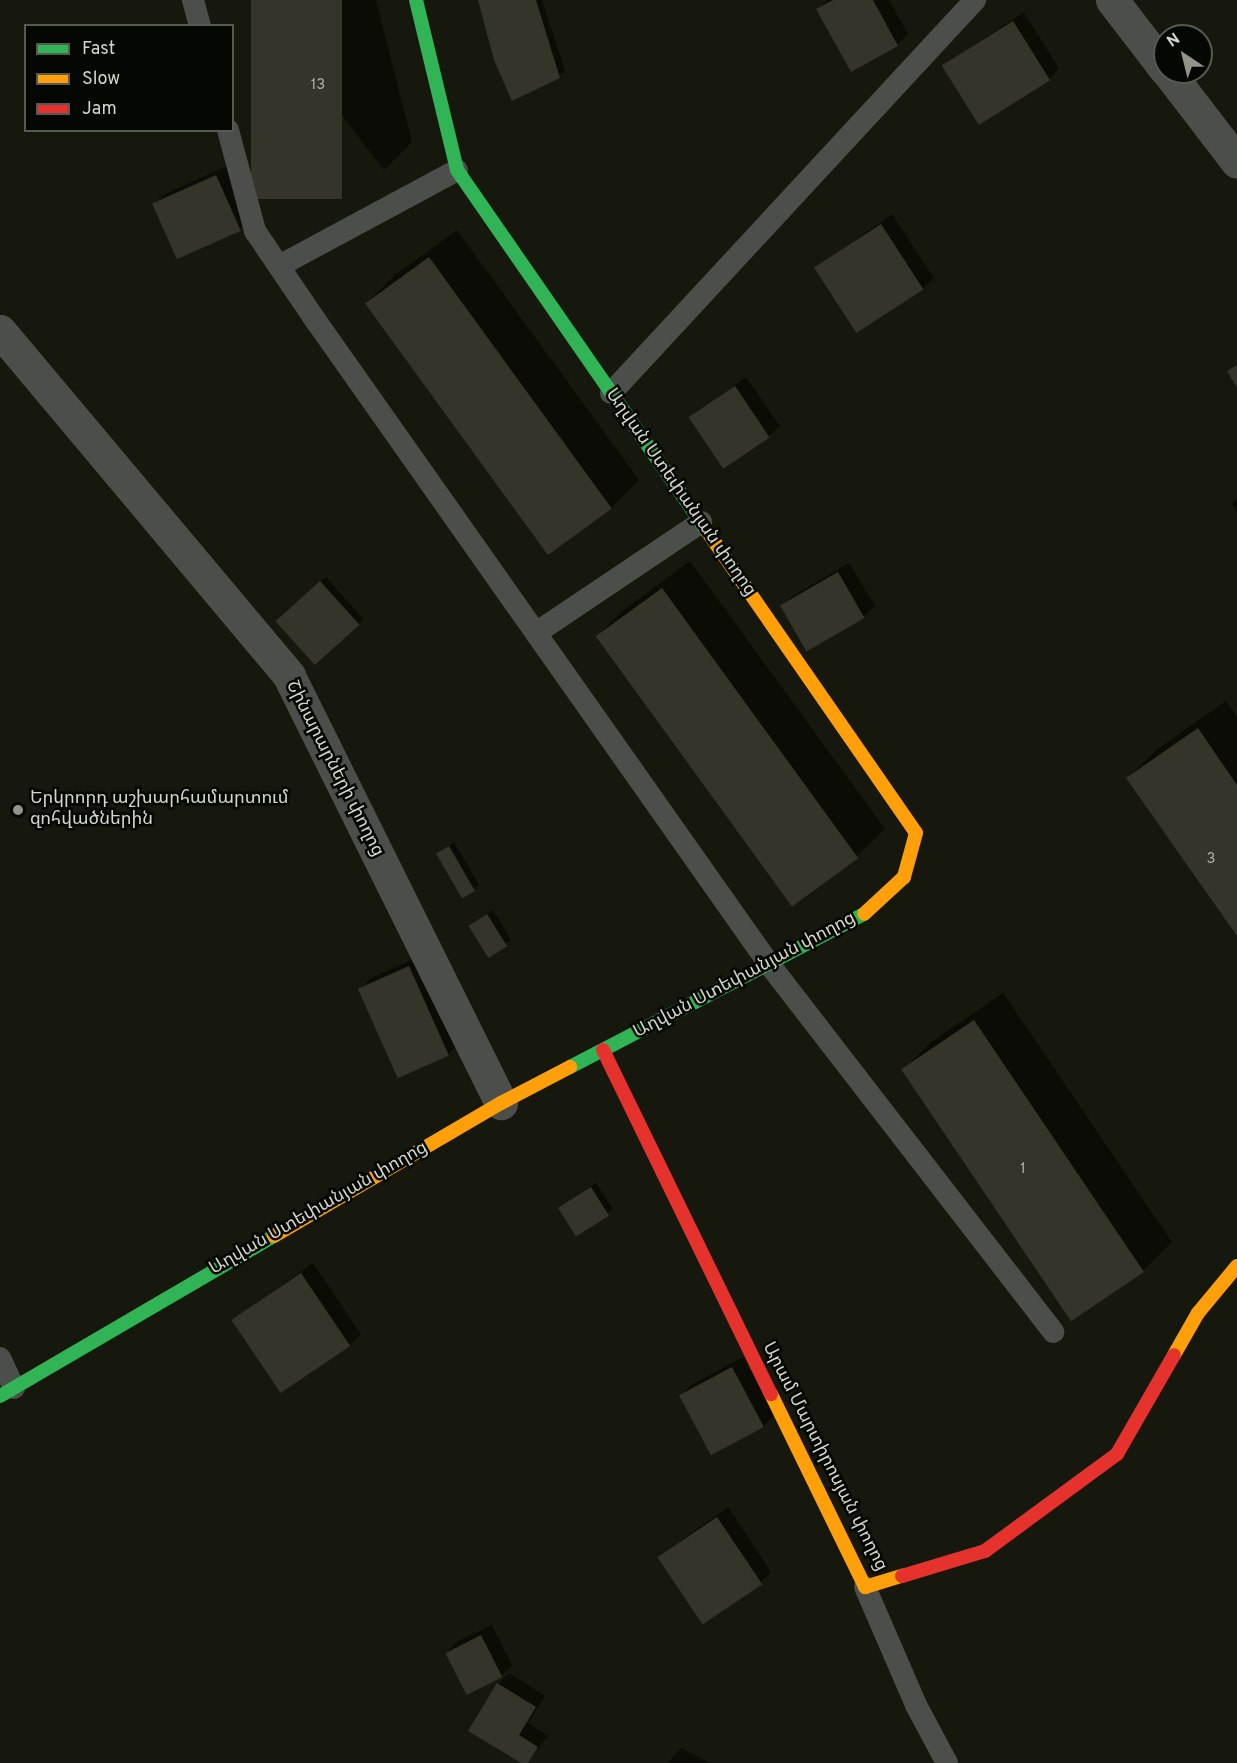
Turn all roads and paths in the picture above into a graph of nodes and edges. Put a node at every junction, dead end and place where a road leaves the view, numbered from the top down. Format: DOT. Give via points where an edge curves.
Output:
graph roads {
  1 [pos="193,0"];
  2 [pos="416,0"];
  3 [pos="975,0"];
  4 [pos="1112,0"];
  5 [pos="199,24"];
  6 [pos="1153,53"];
  7 [pos="1177,84"];
  8 [pos="229,132"];
  9 [pos="1237,162"];
  10 [pos="457,170"];
  11 [pos="279,266"];
  12 [pos="0,331"];
  13 [pos="611,393"];
  14 [pos="701,522"];
  15 [pos="536,633"];
  16 [pos="769,964"];
  17 [pos="603,1050"];
  18 [pos="501,1103"];
  19 [pos="1237,1266"];
  20 [pos="1053,1332"];
  21 [pos="0,1358"];
  22 [pos="7,1392"];
  23 [pos="866,1587"];
  24 [pos="947,1763"];
  1 -- 5 [label="lane"];
  2 -- 10 [label="street, Աղվան Ստեփանյան փողոց"];
  3 -- 13 [label="lane"];
  4 -- 6 [label="street"];
  7 -- 9 [label="street"];
  8 -- 11 [label="lane" via="255,231"];
  10 -- 11 [label="lane"];
  10 -- 13 [label="street, Աղվան Ստեփանյան փողոց"];
  11 -- 15 [label="lane"];
  12 -- 18 [label="street, Շինարարների փողոց" via="289,676"];
  13 -- 14 [label="street, Աղվան Ստեփանյան փողոց"];
  14 -- 15 [label="lane"];
  14 -- 16 [label="street, Աղվան Ստեփանյան փողոց" via="916,833 904,877 865,914"];
  15 -- 16 [label="lane"];
  16 -- 17 [label="street, Աղվան Ստեփանյան փողոց"];
  16 -- 20 [label="lane"];
  17 -- 18 [label="street, Աղվան Ստեփանյան փողոց"];
  17 -- 23 [label="street, Արամ Մարտիրոսյան փողոց"];
  18 -- 22 [label="street, Աղվան Ստեփանյան փողոց"];
  19 -- 23 [label="street, Արամ Մարտիրոսյան փողոց" via="1198,1313 1117,1454 985,1551"];
  21 -- 22 [label="lane"];
  23 -- 24 [label="lane" via="916,1705"];
}
